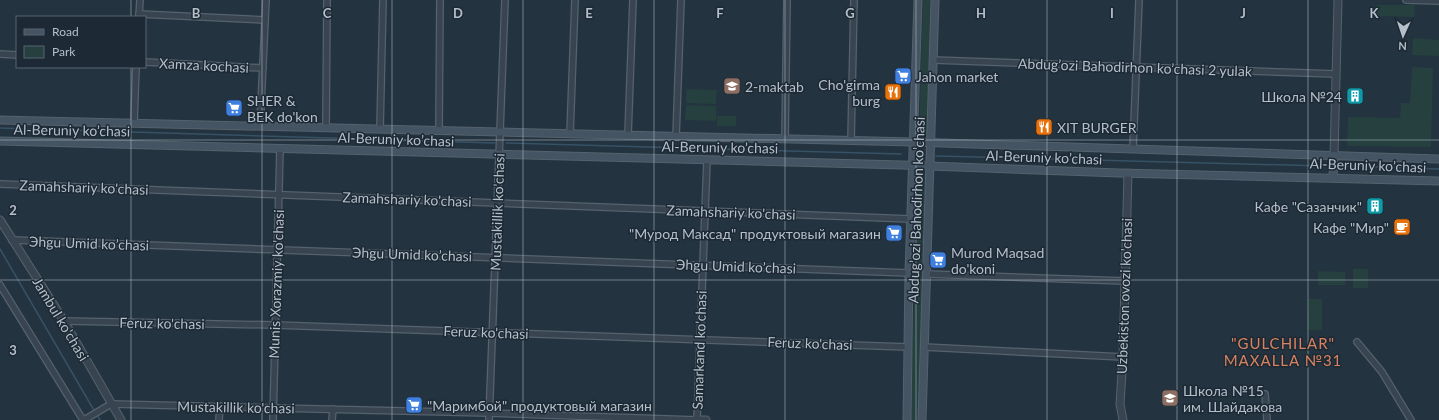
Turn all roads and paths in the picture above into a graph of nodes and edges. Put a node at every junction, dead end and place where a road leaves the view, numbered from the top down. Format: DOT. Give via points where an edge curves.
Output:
graph roads {
  1 [pos="140,0"];
  2 [pos="266,0"];
  3 [pos="327,0"];
  4 [pos="383,0"];
  5 [pos="440,0"];
  6 [pos="505,0"];
  7 [pos="575,0"];
  8 [pos="633,0"];
  9 [pos="681,0"];
  10 [pos="788,0"];
  11 [pos="854,0"];
  12 [pos="918,0"];
  13 [pos="935,0"];
  14 [pos="1139,0"];
  15 [pos="1338,0"];
  16 [pos="1406,0"];
  17 [pos="1439,1"];
  18 [pos="139,15"];
  19 [pos="265,20"];
  20 [pos="0,54"];
  21 [pos="16,55"];
  22 [pos="933,60"];
  23 [pos="146,62"];
  24 [pos="1136,67"];
  25 [pos="136,68"];
  26 [pos="263,68"];
  27 [pos="1336,74"];
  28 [pos="0,120"];
  29 [pos="134,123"];
  30 [pos="260,126"];
  31 [pos="326,128"];
  32 [pos="380,129"];
  33 [pos="439,130"];
  34 [pos="500,132"];
  35 [pos="570,134"];
  36 [pos="628,135"];
  37 [pos="676,137"];
  38 [pos="785,139"];
  39 [pos="851,141"];
  40 [pos="0,142"];
  41 [pos="912,142"];
  42 [pos="930,143"];
  43 [pos="280,149"];
  44 [pos="1133,149"];
  45 [pos="500,154"];
  46 [pos="1334,156"];
  47 [pos="1439,159"];
  48 [pos="707,160"];
  49 [pos="912,166"];
  50 [pos="930,166"];
  51 [pos="1128,173"];
  52 [pos="1333,177"];
  53 [pos="1439,180"];
  54 [pos="0,184"];
  55 [pos="279,194"];
  56 [pos="498,203"];
  57 [pos="705,211"];
  58 [pos="911,219"];
  59 [pos="0,220"];
  60 [pos="12,240"];
  61 [pos="277,250"];
  62 [pos="495,257"];
  63 [pos="702,265"];
  64 [pos="909,273"];
  65 [pos="926,274"];
  66 [pos="1125,281"];
  67 [pos="0,285"];
  68 [pos="64,321"];
  69 [pos="276,325"];
  70 [pos="492,332"];
  71 [pos="699,339"];
  72 [pos="1357,342"];
  73 [pos="908,346"];
  74 [pos="924,347"];
  75 [pos="1123,357"];
  76 [pos="1265,394"];
  77 [pos="111,404"];
  78 [pos="220,406"];
  79 [pos="273,407"];
  80 [pos="332,409"];
  81 [pos="489,412"];
  82 [pos="84,420"];
  83 [pos="121,420"];
  84 [pos="219,420"];
  85 [pos="273,420"];
  86 [pos="332,420"];
  87 [pos="488,420"];
  88 [pos="696,420"];
  89 [pos="706,420"];
  90 [pos="907,420"];
  91 [pos="922,420"];
  92 [pos="1123,420"];
  93 [pos="1267,420"];
  94 [pos="1410,420"];
  1 -- 18 [label="street"];
  2 -- 19 [label="street"];
  3 -- 31 [label="street"];
  4 -- 32 [label="street"];
  5 -- 33 [label="street"];
  6 -- 34 [label="street, Mustakillik ko'chasi"];
  7 -- 35 [label="street"];
  8 -- 36 [label="street"];
  9 -- 37 [label="street"];
  10 -- 38 [label="street"];
  11 -- 39 [label="street"];
  12 -- 41 [label="main road, Abdug’ozi Bahodirhon ko’chasi"];
  13 -- 22 [label="main road, Abdug’ozi Bahodirhon ko’chasi"];
  14 -- 24 [label="street"];
  15 -- 27 [label="street"];
  16 -- 17 [label="street"];
  18 -- 19 [label="street"];
  19 -- 26 [label="street"];
  20 -- 21 [label="street"];
  22 -- 24 [label="street, Abdug’ozi Bahodirhon ko’chasi 2 yulak"];
  22 -- 42 [label="main road, Abdug’ozi Bahodirhon ko’chasi"];
  23 -- 26 [label="street, Xamza kochasi"];
  24 -- 27 [label="street, Abdug’ozi Bahodirhon ko’chasi 2 yulak"];
  24 -- 44 [label="street"];
  25 -- 29 [label="street"];
  26 -- 30 [label="street"];
  27 -- 46 [label="street"];
  28 -- 29 [label="main road, Al-Beruniy ko’chasi"];
  29 -- 30 [label="main road, Al-Beruniy ko’chasi"];
  30 -- 31 [label="main road, Al-Beruniy ko’chasi"];
  31 -- 32 [label="main road, Al-Beruniy ko’chasi"];
  32 -- 33 [label="main road, Al-Beruniy ko’chasi"];
  33 -- 34 [label="main road, Al-Beruniy ko’chasi"];
  34 -- 35 [label="main road, Al-Beruniy ko’chasi"];
  34 -- 45 [label="street, Mustakillik ko'chasi"];
  35 -- 36 [label="main road, Al-Beruniy ko’chasi"];
  36 -- 37 [label="main road, Al-Beruniy ko’chasi"];
  37 -- 38 [label="main road, Al-Beruniy ko’chasi"];
  38 -- 39 [label="main road, Al-Beruniy ko’chasi"];
  39 -- 41 [label="main road, Al-Beruniy ko’chasi"];
  40 -- 43 [label="main road, Al-Beruniy ko’chasi"];
  41 -- 42 [label="main road, Al-Beruniy ko’chasi"];
  41 -- 49 [label="main road, Abdug’ozi Bahodirhon ko’chasi"];
  42 -- 44 [label="main road, Al-Beruniy ko’chasi"];
  42 -- 50 [label="main road, Abdug’ozi Bahodirhon ko’chasi"];
  43 -- 45 [label="main road, Al-Beruniy ko’chasi"];
  43 -- 55 [label="street, Munis Xorazmiy ko'chasi"];
  44 -- 46 [label="main road, Al-Beruniy ko’chasi"];
  45 -- 48 [label="main road, Al-Beruniy ko’chasi"];
  45 -- 56 [label="street, Mustakillik ko'chasi"];
  46 -- 47 [label="main road, Al-Beruniy ko’chasi"];
  46 -- 52 [label="main road"];
  48 -- 49 [label="main road, Al-Beruniy ko’chasi"];
  48 -- 57 [label="street, Samarkand ko'chasi"];
  49 -- 50 [label="main road, Al-Beruniy ko’chasi"];
  49 -- 58 [label="main road, Abdug’ozi Bahodirhon ko’chasi"];
  50 -- 51 [label="main road, Al-Beruniy ko’chasi"];
  50 -- 65 [label="main road, Abdug’ozi Bahodirhon ko’chasi"];
  51 -- 52 [label="main road, Al-Beruniy ko’chasi"];
  51 -- 66 [label="street, Uzbekiston ovozi ko'chasi"];
  52 -- 53 [label="main road, Al-Beruniy ko’chasi"];
  54 -- 55 [label="street, Zamahshariy ko'chasi"];
  55 -- 56 [label="street, Zamahshariy ko'chasi"];
  55 -- 61 [label="street, Munis Xorazmiy ko'chasi"];
  56 -- 57 [label="street, Zamahshariy ko'chasi"];
  56 -- 62 [label="street, Mustakillik ko'chasi"];
  57 -- 58 [label="street, Zamahshariy ko'chasi"];
  57 -- 63 [label="street, Samarkand ko'chasi"];
  58 -- 64 [label="main road, Abdug’ozi Bahodirhon ko’chasi"];
  59 -- 60 [label="street, Jambul ko'chasi"];
  60 -- 61 [label="street, Эhgu Umid ko’chasi"];
  60 -- 68 [label="street, Jambul ko'chasi"];
  61 -- 62 [label="street, Эhgu Umid ko’chasi"];
  61 -- 69 [label="street, Munis Xorazmiy ko'chasi"];
  62 -- 63 [label="street, Эhgu Umid ko’chasi"];
  62 -- 70 [label="street, Mustakillik ko'chasi"];
  63 -- 64 [label="street, Эhgu Umid ko’chasi"];
  63 -- 71 [label="street, Samarkand ko'chasi"];
  64 -- 73 [label="main road, Abdug’ozi Bahodirhon ko’chasi"];
  65 -- 66 [label="street"];
  65 -- 74 [label="main road, Abdug’ozi Bahodirhon ko’chasi"];
  66 -- 75 [label="street, Uzbekiston ovozi ko'chasi"];
  67 -- 82 [label="street"];
  68 -- 69 [label="street, Feruz ko'chasi"];
  68 -- 77 [label="street, Jambul ko'chasi"];
  69 -- 70 [label="street, Feruz ko'chasi"];
  69 -- 79 [label="street, Munis Xorazmiy ko'chasi"];
  70 -- 71 [label="street, Feruz ko'chasi"];
  70 -- 81 [label="street, Mustakillik ko'chasi"];
  71 -- 73 [label="street, Feruz ko'chasi"];
  71 -- 88 [label="street, Samarkand ko'chasi"];
  72 -- 94 [label="street" via="1382,372"];
  73 -- 90 [label="main road, Abdug’ozi Bahodirhon ko’chasi"];
  74 -- 75 [label="street"];
  74 -- 91 [label="main road, Abdug’ozi Bahodirhon ko’chasi"];
  75 -- 92 [label="street, Uzbekiston ovozi ko'chasi" via="1120,404"];
  76 -- 93 [label="street"];
  77 -- 78 [label="street, Mustakillik ko'chasi"];
  77 -- 82 [label="street"];
  77 -- 83 [label="street, Jambul ko'chasi"];
  78 -- 79 [label="street, Mustakillik ko'chasi"];
  78 -- 84 [label="street"];
  79 -- 80 [label="street, Mustakillik ko'chasi"];
  79 -- 85 [label="street, Munis Xorazmiy ko'chasi"];
  80 -- 81 [label="street, Mustakillik ko'chasi"];
  80 -- 86 [label="street"];
  81 -- 87 [label="street, Mustakillik ko'chasi"];
  81 -- 88 [label="street, Mustakillik ko'chasi"];
  88 -- 89 [label="street, Mustakillik ko'chasi"];
}
